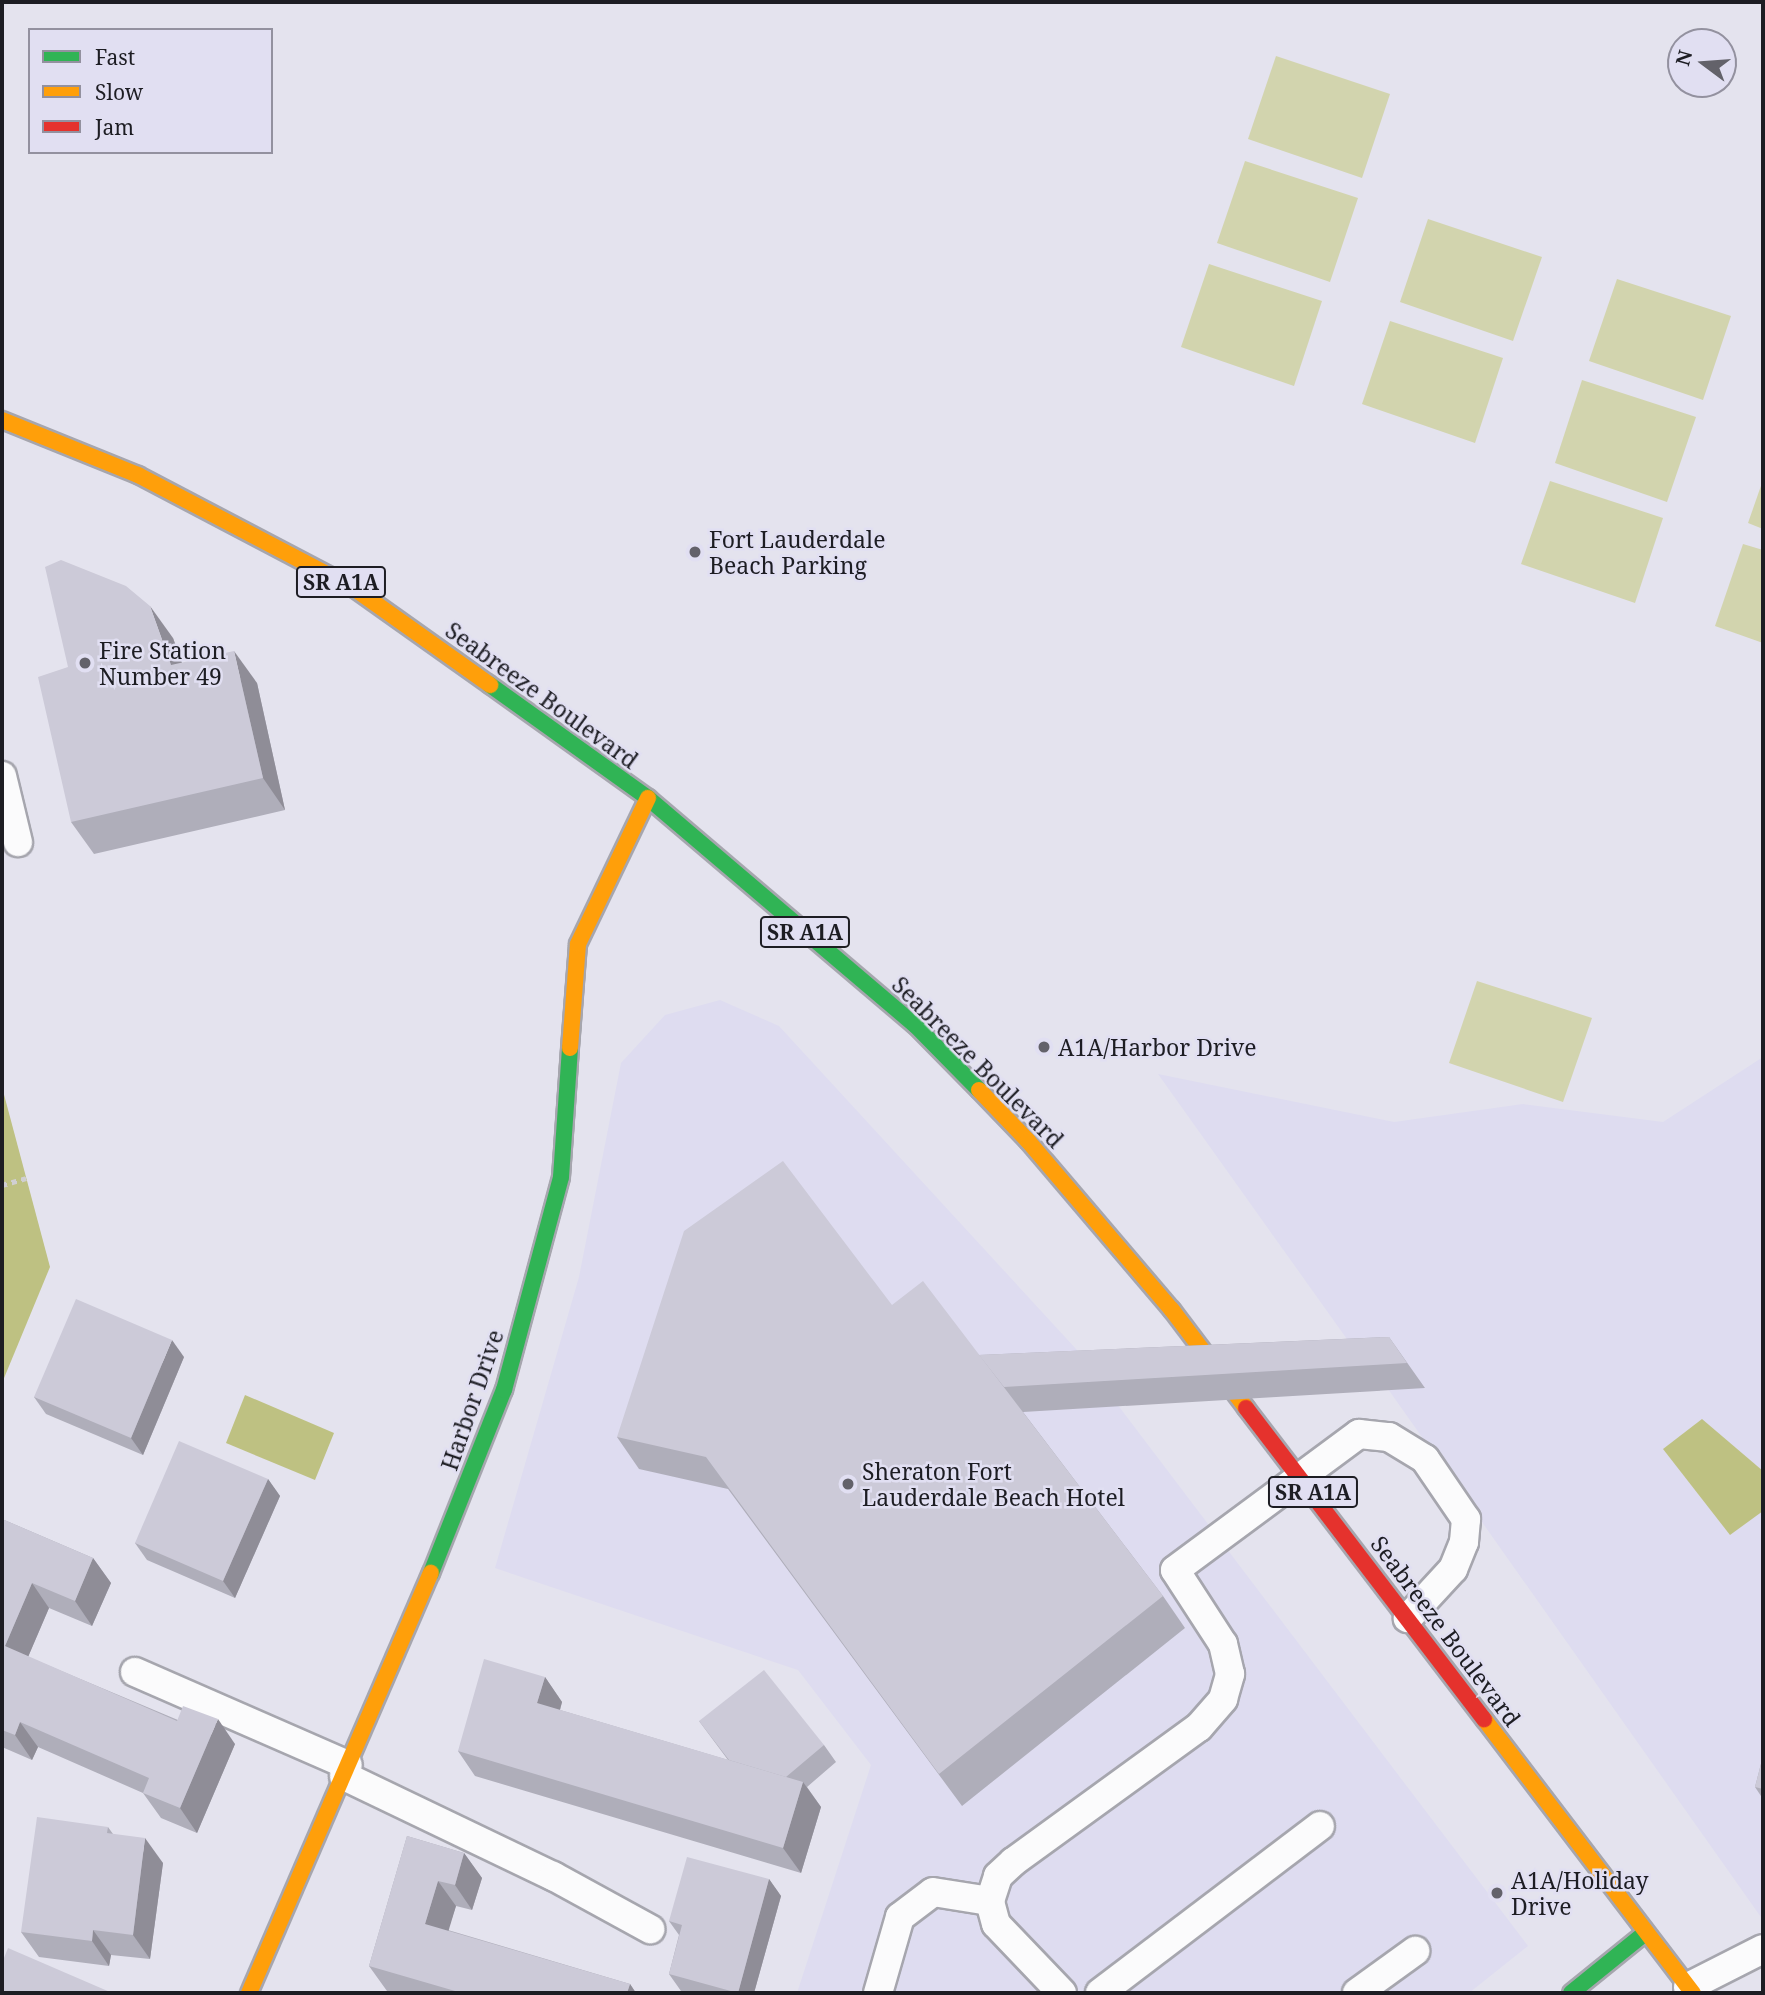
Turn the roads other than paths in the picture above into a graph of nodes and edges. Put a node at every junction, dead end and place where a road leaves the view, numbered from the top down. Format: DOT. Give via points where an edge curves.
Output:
graph roads {
  1 [pos="2,420"];
  2 [pos="2,776"];
  3 [pos="648,798"];
  4 [pos="18,842"];
  5 [pos="1302,1478"];
  6 [pos="1408,1618"];
  7 [pos="135,1672"];
  8 [pos="346,1771"];
  9 [pos="1320,1826"];
  10 [pos="990,1901"];
  11 [pos="650,1928"];
  12 [pos="1645,1933"];
  13 [pos="1763,1949"];
  14 [pos="1415,1951"];
  15 [pos="1691,1990"];
  16 [pos="249,1993"];
  17 [pos="878,1993"];
  18 [pos="1062,1993"];
  19 [pos="1100,1993"];
  20 [pos="1357,1993"];
  21 [pos="1571,1993"];
  1 -- 3 [label="main road, Seabreeze Boulevard / SR A1A" via="138,475 355,589"];
  2 -- 4 [label="lane"];
  3 -- 5 [label="main road, Seabreeze Boulevard / SR A1A" via="915,1025 1028,1141 1172,1310"];
  3 -- 8 [label="main road, Harbor Drive" via="578,944 561,1177 504,1390 451,1528"];
  5 -- 6 [label="main road, Seabreeze Boulevard / SR A1A"];
  5 -- 6 [label="lane" via="1359,1434 1389,1437 1425,1459 1466,1519 1464,1542 1453,1569"];
  5 -- 10 [label="lane" via="1164,1579 1223,1644 1230,1675 1223,1699 1199,1727 1013,1862 998,1877"];
  6 -- 12 [label="main road, Seabreeze Boulevard / SR A1A"];
  7 -- 8 [label="lane"];
  8 -- 11 [label="lane"];
  8 -- 16 [label="main road, Harbor Drive"];
  9 -- 19 [label="lane"];
  10 -- 17 [label="lane" via="933,1892 900,1917"];
  10 -- 18 [label="lane" via="996,1924"];
  12 -- 15 [label="main road, Seabreeze Boulevard / SR A1A"];
  12 -- 21 [label="main road"];
  13 -- 15 [label="lane"];
  14 -- 20 [label="lane"];
}
